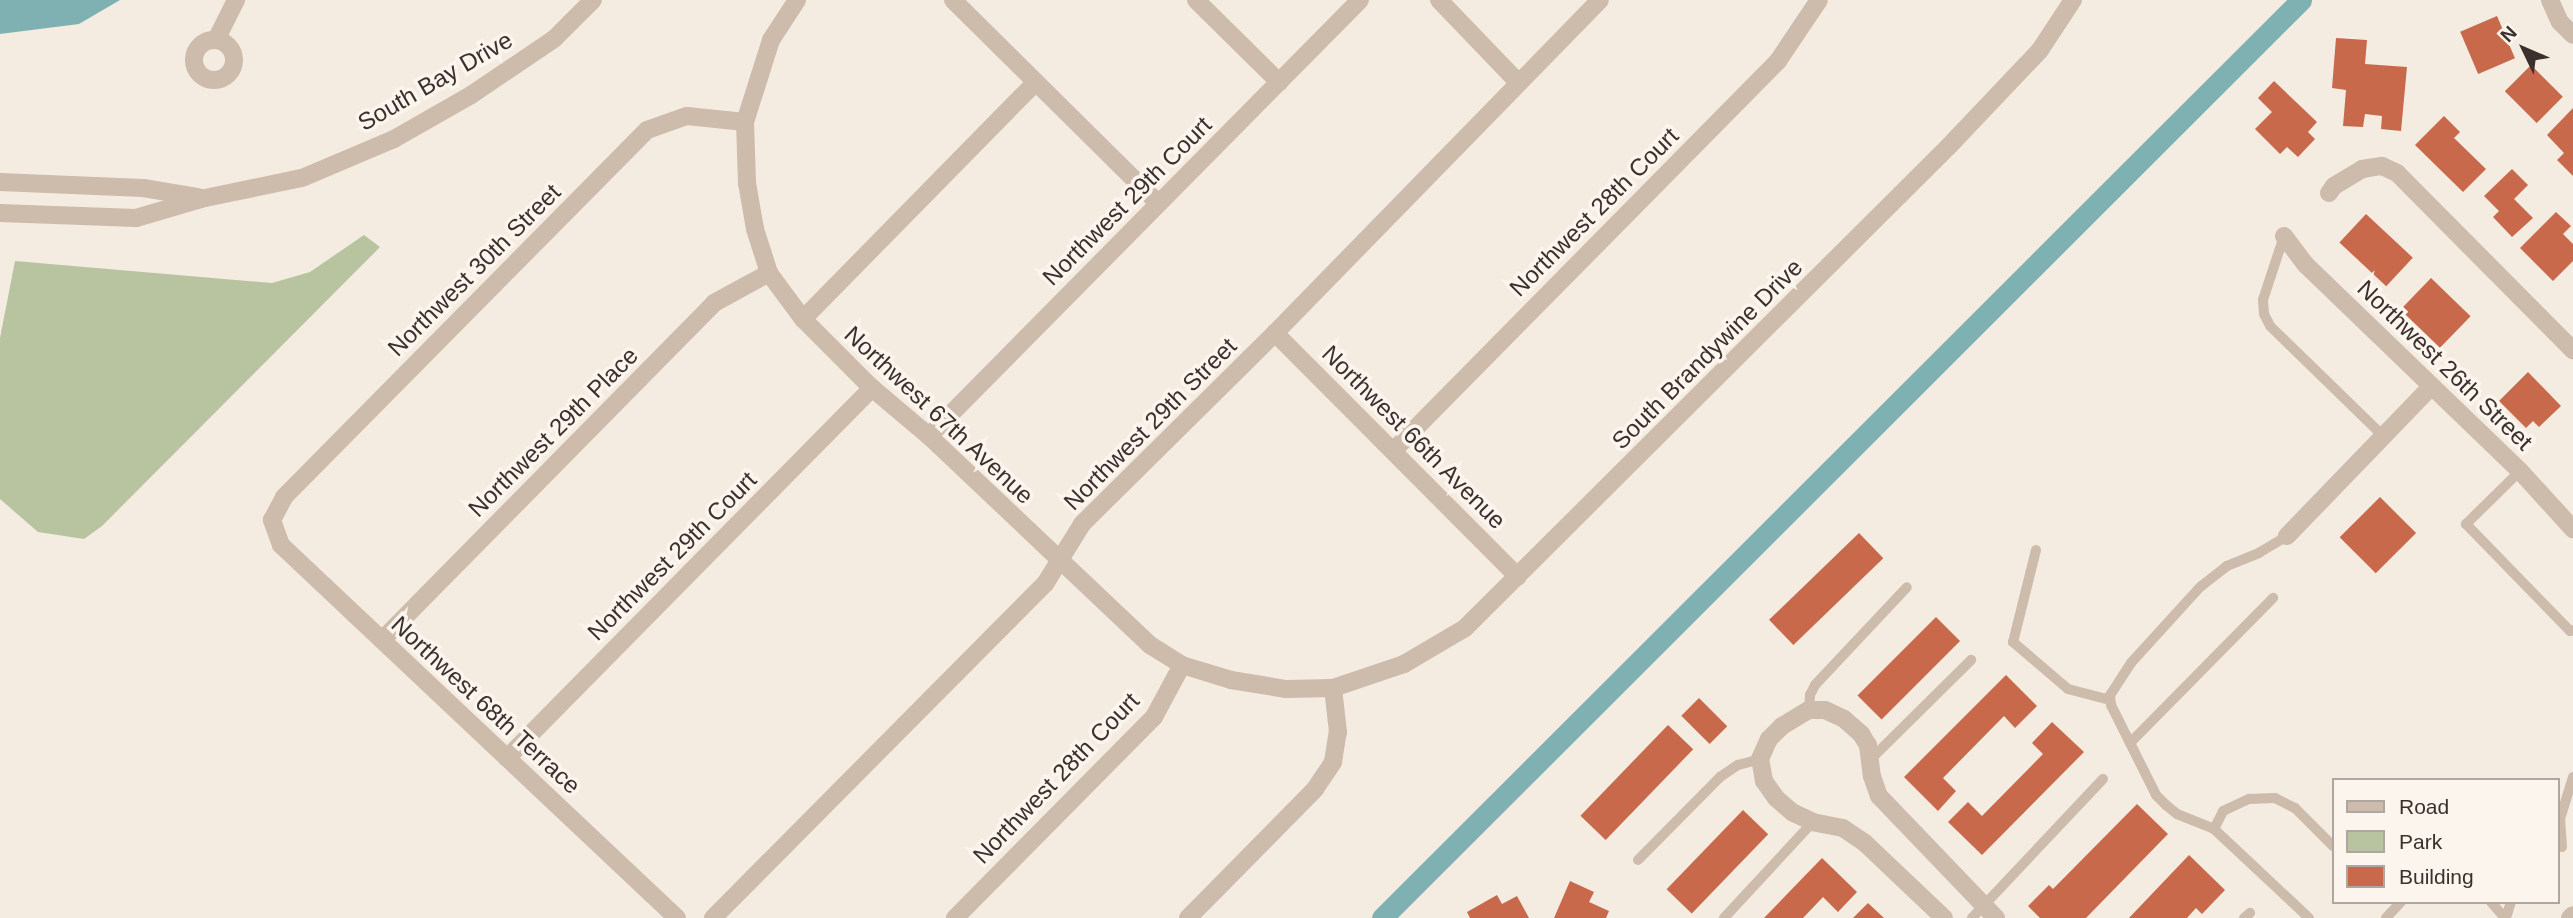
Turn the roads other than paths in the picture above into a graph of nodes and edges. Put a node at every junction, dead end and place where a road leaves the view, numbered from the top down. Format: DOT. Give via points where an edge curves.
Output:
graph roads {
  1 [pos="236,0"];
  2 [pos="593,0"];
  3 [pos="797,0"];
  4 [pos="953,0"];
  5 [pos="1195,0"];
  6 [pos="1360,0"];
  7 [pos="1439,0"];
  8 [pos="1600,0"];
  9 [pos="1819,0"];
  10 [pos="2073,0"];
  11 [pos="2550,0"];
  12 [pos="2573,35"];
  13 [pos="216,40"];
  14 [pos="1036,82"];
  15 [pos="1279,82"];
  16 [pos="1518,82"];
  17 [pos="745,122"];
  18 [pos="0,183"];
  19 [pos="2329,194"];
  20 [pos="205,198"];
  21 [pos="1158,203"];
  22 [pos="0,213"];
  23 [pos="2284,236"];
  24 [pos="769,273"];
  25 [pos="803,319"];
  26 [pos="1275,333"];
  27 [pos="2573,350"];
  28 [pos="2431,387"];
  29 [pos="872,388"];
  30 [pos="929,436"];
  31 [pos="2383,436"];
  32 [pos="1394,450"];
  33 [pos="2521,471"];
  34 [pos="272,520"];
  35 [pos="2573,529"];
  36 [pos="2287,536"];
  37 [pos="2036,550"];
  38 [pos="1059,561"];
  39 [pos="1518,577"];
  40 [pos="1907,587"];
  41 [pos="2273,597"];
  42 [pos="2573,630"];
  43 [pos="382,640"];
  44 [pos="1971,660"];
  45 [pos="1182,665"];
  46 [pos="1333,688"];
  47 [pos="2110,700"];
  48 [pos="1809,710"];
  49 [pos="2130,743"];
  50 [pos="506,758"];
  51 [pos="1760,759"];
  52 [pos="1871,759"];
  53 [pos="2573,776"];
  54 [pos="2104,779"];
  55 [pos="1813,822"];
  56 [pos="2214,828"];
  57 [pos="2573,836"];
  58 [pos="2332,845"];
  59 [pos="2560,849"];
  60 [pos="1638,860"];
  61 [pos="2396,904"];
  62 [pos="2493,904"];
  63 [pos="1984,914"];
  64 [pos="677,918"];
  65 [pos="713,918"];
  66 [pos="956,918"];
  67 [pos="1188,918"];
  68 [pos="1724,918"];
  69 [pos="1944,918"];
  70 [pos="2309,918"];
  71 [pos="2386,918"];
  72 [pos="2505,918"];
  1 -- 13 [label="street"];
  2 -- 20 [label="street, South Bay Drive" via="554,39 394,139 302,178"];
  3 -- 17 [label="street, Northwest 67th Avenue" via="771,40"];
  4 -- 14 [label="street"];
  5 -- 15 [label="street"];
  6 -- 15 [label="street, Northwest 29th Court"];
  7 -- 16 [label="street"];
  8 -- 16 [label="street, Northwest 29th Street"];
  9 -- 32 [label="street, Northwest 28th Court" via="1778,61"];
  10 -- 39 [label="street, South Brandywine Drive" via="2040,50 1950,145"];
  11 -- 12 [label="street" via="2560,22"];
  14 -- 21 [label="street"];
  14 -- 25 [label="street"];
  15 -- 21 [label="street, Northwest 29th Court"];
  16 -- 26 [label="street, Northwest 29th Street"];
  17 -- 24 [label="street, Northwest 67th Avenue" via="747,183"];
  17 -- 34 [label="street, Northwest 30th Street" via="687,116 647,130 284,497"];
  18 -- 20 [label="street, South Bay Drive" via="143,188"];
  19 -- 27 [label="street" via="2361,169 2382,166 2397,173"];
  20 -- 22 [label="street, South Bay Drive" via="136,218"];
  21 -- 30 [label="street, Northwest 29th Court"];
  23 -- 28 [label="street, Northwest 26th Street" via="2306,265"];
  23 -- 31 [label="lane" via="2263,300 2264,314 2270,326"];
  24 -- 25 [label="street, Northwest 67th Avenue"];
  24 -- 43 [label="street, Northwest 29th Place" via="714,303"];
  25 -- 29 [label="street, Northwest 67th Avenue"];
  26 -- 32 [label="street, Northwest 66th Avenue"];
  26 -- 38 [label="street, Northwest 29th Street" via="1082,524"];
  28 -- 31 [label="street"];
  28 -- 33 [label="street, Northwest 26th Street"];
  29 -- 30 [label="street, Northwest 67th Avenue"];
  29 -- 50 [label="street, Northwest 29th Court"];
  30 -- 38 [label="street, Northwest 67th Avenue"];
  31 -- 36 [label="street"];
  32 -- 39 [label="street, Northwest 66th Avenue"];
  33 -- 35 [label="street, Northwest 26th Street"];
  33 -- 42 [label="lane" via="2466,524"];
  34 -- 43 [label="street, Northwest 68th Terrace" via="281,545"];
  36 -- 47 [label="lane" via="2227,566 2201,586 2131,663"];
  37 -- 47 [label="lane" via="2013,642 2068,689"];
  38 -- 45 [label="street, Northwest 67th Avenue" via="1150,645"];
  38 -- 65 [label="street, Northwest 29th Street" via="1045,584"];
  39 -- 46 [label="street, South Brandywine Drive" via="1465,628 1404,664"];
  40 -- 48 [label="lane" via="1815,685"];
  41 -- 49 [label="lane"];
  43 -- 50 [label="street, Northwest 68th Terrace"];
  44 -- 52 [label="lane"];
  45 -- 46 [label="street, Northwest 67th Avenue" via="1231,680 1286,689"];
  45 -- 66 [label="street, Northwest 28th Court" via="1154,717"];
  46 -- 67 [label="street" via="1338,732 1333,762 1315,789"];
  47 -- 49 [label="lane"];
  48 -- 51 [label="street" via="1782,726 1769,739"];
  48 -- 52 [label="street" via="1825,710 1844,719 1861,734"];
  49 -- 56 [label="lane" via="2156,795 2177,814"];
  50 -- 64 [label="street, Northwest 68th Terrace"];
  51 -- 55 [label="street" via="1764,781 1776,798"];
  51 -- 60 [label="lane" via="1738,765 1720,777"];
  52 -- 63 [label="street" via="1879,796"];
  53 -- 59 [label="lane" via="2560,819"];
  54 -- 63 [label="lane"];
  55 -- 68 [label="lane"];
  55 -- 69 [label="street" via="1843,828 1865,843"];
  56 -- 58 [label="lane" via="2223,811 2249,799 2275,798 2295,808"];
  56 -- 70 [label="lane"];
  57 -- 59 [label="lane"];
  61 -- 71 [label="lane"];
  62 -- 72 [label="lane"];
}
